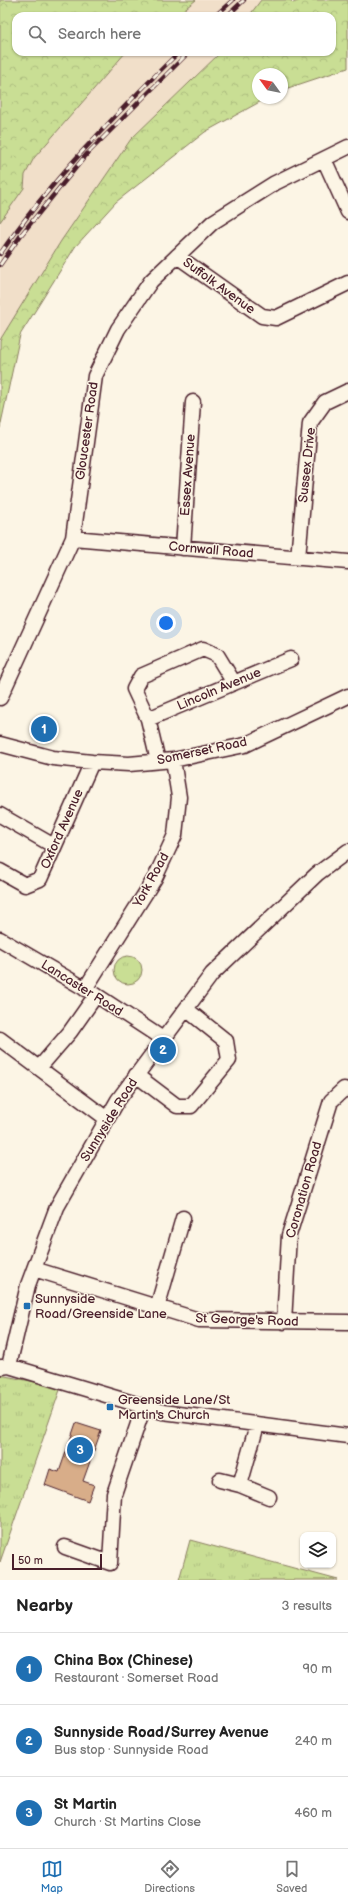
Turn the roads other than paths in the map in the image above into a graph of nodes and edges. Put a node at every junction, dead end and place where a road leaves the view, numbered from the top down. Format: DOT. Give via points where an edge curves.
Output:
graph roads {
  1 [pos="348,147"];
  2 [pos="324,159"];
  3 [pos="348,212"];
  4 [pos="177,256"];
  5 [pos="348,283"];
  6 [pos="348,391"];
  7 [pos="193,402"];
  8 [pos="73,538"];
  9 [pos="183,548"];
  10 [pos="298,558"];
  11 [pos="348,562"];
  12 [pos="291,659"];
  13 [pos="234,683"];
  14 [pos="348,696"];
  15 [pos="0,698"];
  16 [pos="148,719"];
  17 [pos="0,744"];
  18 [pos="173,760"];
  19 [pos="158,761"];
  20 [pos="92,762"];
  21 [pos="0,815"];
  22 [pos="54,846"];
  23 [pos="348,851"];
  24 [pos="0,871"];
  25 [pos="0,939"];
  26 [pos="90,992"];
  27 [pos="186,1009"];
  28 [pos="0,1039"];
  29 [pos="163,1039"];
  30 [pos="39,1068"];
  31 [pos="136,1075"];
  32 [pos="346,1090"];
  33 [pos="107,1119"];
  34 [pos="183,1218"];
  35 [pos="34,1269"];
  36 [pos="157,1308"];
  37 [pos="284,1322"];
  38 [pos="348,1322"];
  39 [pos="5,1366"];
  40 [pos="144,1406"];
  41 [pos="257,1425"];
  42 [pos="348,1436"];
  43 [pos="220,1480"];
  44 [pos="240,1485"];
  45 [pos="268,1497"];
  46 [pos="65,1548"];
  1 -- 2 [label="street, Gloucester Road"];
  2 -- 3 [label="street"];
  2 -- 4 [label="street, Gloucester Road" via="275,183 213,222"];
  4 -- 5 [label="street, Suffolk Avenue" via="262,316 276,318"];
  4 -- 8 [label="street, Gloucester Road" via="151,281 134,305 118,329 95,376"];
  6 -- 10 [label="street, Sussex Drive" via="325,402 310,423"];
  7 -- 9 [label="street, Essex Avenue"];
  8 -- 9 [label="street, Cornwall Road"];
  8 -- 15 [label="street, Gloucester Road"];
  9 -- 10 [label="street, Cornwall Road"];
  10 -- 11 [label="street, Cornwall Road"];
  12 -- 13 [label="street, Lincoln Avenue"];
  13 -- 16 [label="street, Lincoln Avenue"];
  13 -- 16 [label="street" via="217,656 202,649 141,676 134,689"];
  14 -- 18 [label="street, Somerset Road" via="245,744"];
  16 -- 19 [label="street"];
  17 -- 20 [label="street, Somerset Road" via="53,758"];
  18 -- 19 [label="street, Somerset Road"];
  18 -- 26 [label="street, York Road" via="179,797 175,835 155,878"];
  19 -- 20 [label="street, Somerset Road" via="130,764"];
  20 -- 22 [label="street, Oxford Avenue"];
  21 -- 22 [label="street"];
  22 -- 24 [label="street, Oxford Avenue" via="40,879 25,885"];
  23 -- 27 [label="street, Sunnyside Road" via="316,874 212,974"];
  25 -- 26 [label="street, Lancaster Road"];
  26 -- 29 [label="street, Lancaster Road"];
  26 -- 30 [label="street, York Road" via="70,1032"];
  27 -- 29 [label="street, Sunnyside Road"];
  27 -- 31 [label="street" via="226,1041 229,1060 191,1106 177,1106"];
  28 -- 30 [label="street"];
  29 -- 31 [label="street, Sunnyside Road"];
  30 -- 33 [label="street"];
  31 -- 33 [label="street, Sunnyside Road"];
  32 -- 37 [label="street, Coronation Road" via="331,1100 289,1235"];
  33 -- 35 [label="street, Sunnyside Road" via="57,1207"];
  34 -- 36 [label="street"];
  35 -- 36 [label="street, St George's Road"];
  35 -- 39 [label="street, Sunnyside Road"];
  36 -- 37 [label="street, St George's Road" via="199,1320"];
  37 -- 38 [label="street, St George's Road"];
  39 -- 40 [label="street"];
  40 -- 41 [label="street" via="162,1412"];
  40 -- 46 [label="street" via="114,1494 110,1563"];
  41 -- 42 [label="street"];
  41 -- 44 [label="street"];
  43 -- 44 [label="street"];
  44 -- 45 [label="street"];
}
